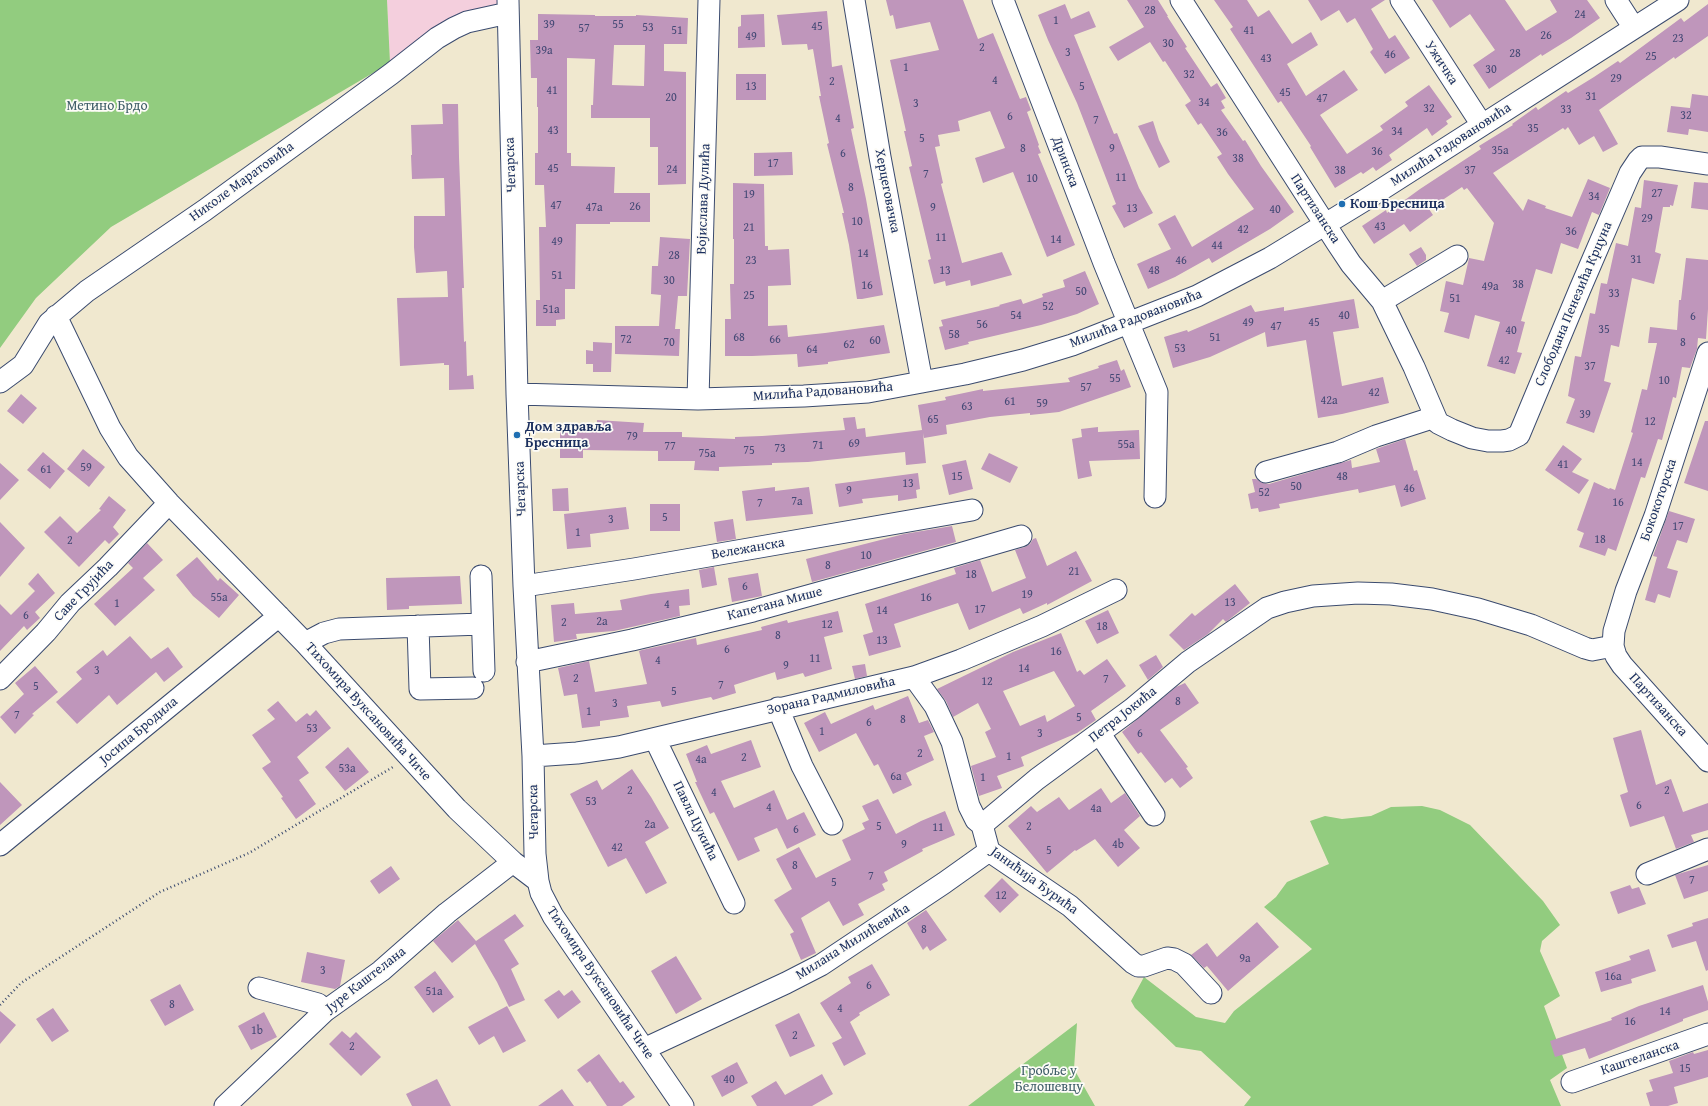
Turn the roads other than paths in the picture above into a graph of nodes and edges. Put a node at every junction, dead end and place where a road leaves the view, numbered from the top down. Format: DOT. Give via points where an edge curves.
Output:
graph roads {
  1 [pos="709,0"];
  2 [pos="854,0"];
  3 [pos="1003,0"];
  4 [pos="1181,0"];
  5 [pos="1400,0"];
  6 [pos="1616,0"];
  7 [pos="1678,0"];
  8 [pos="508,6"];
  9 [pos="1634,28"];
  10 [pos="1482,125"];
  11 [pos="1708,164"];
  12 [pos="1325,223"];
  13 [pos="1457,256"];
  14 [pos="1382,301"];
  15 [pos="56,316"];
  16 [pos="1129,323"];
  17 [pos="1708,353"];
  18 [pos="0,382"];
  19 [pos="922,382"];
  20 [pos="517,394"];
  21 [pos="698,399"];
  22 [pos="1436,420"];
  23 [pos="1266,472"];
  24 [pos="1155,498"];
  25 [pos="169,503"];
  26 [pos="972,510"];
  27 [pos="1021,536"];
  28 [pos="481,576"];
  29 [pos="524,586"];
  30 [pos="1116,590"];
  31 [pos="279,616"];
  32 [pos="482,624"];
  33 [pos="418,626"];
  34 [pos="305,643"];
  35 [pos="1613,646"];
  36 [pos="527,662"];
  37 [pos="484,671"];
  38 [pos="914,677"];
  39 [pos="0,680"];
  40 [pos="473,688"];
  41 [pos="778,708"];
  42 [pos="1100,734"];
  43 [pos="655,739"];
  44 [pos="533,756"];
  45 [pos="1708,761"];
  46 [pos="1154,815"];
  47 [pos="832,824"];
  48 [pos="982,825"];
  49 [pos="0,845"];
  50 [pos="1708,849"];
  51 [pos="989,851"];
  52 [pos="513,862"];
  53 [pos="1647,874"];
  54 [pos="538,881"];
  55 [pos="734,903"];
  56 [pos="259,988"];
  57 [pos="1211,993"];
  58 [pos="325,1011"];
  59 [pos="1708,1034"];
  60 [pos="644,1049"];
  61 [pos="1572,1082"];
  62 [pos="225,1106"];
  63 [pos="683,1106"];
  1 -- 21 [label="street, Војислава Дулића"];
  2 -- 19 [label="street, Херцеговачка"];
  3 -- 16 [label="street, Дринска"];
  4 -- 12 [label="street, Партизанска"];
  5 -- 10 [label="street, Ужичка"];
  6 -- 9 [label="street"];
  7 -- 9 [label="street, Милића Радовановића"];
  8 -- 15 [label="street, Николе Маратовића" via="467,22 437,38 205,210 87,291"];
  8 -- 20 [label="street, Чегарска"];
  9 -- 10 [label="street, Милића Радовановића"];
  10 -- 12 [label="street, Милића Радовановића"];
  11 -- 22 [label="street, Слободана Пенезића Крцуна" via="1686,159 1642,157 1634,166 1520,435 1510,440 1488,441 1452,430"];
  12 -- 14 [label="street, Партизанска" via="1352,264"];
  12 -- 16 [label="street, Милића Радовановића" via="1219,286"];
  13 -- 14 [label="street"];
  14 -- 22 [label="street, Партизанска"];
  15 -- 18 [label="street, Николе Маратовића" via="23,365"];
  15 -- 25 [label="street, Тихомира Вуксановића Чиче" via="119,445"];
  16 -- 19 [label="street, Милића Радовановића" via="1023,360"];
  16 -- 24 [label="street, Дринска" via="1157,392"];
  17 -- 35 [label="street, Бококоторска" via="1655,516 1626,591 1614,632"];
  19 -- 21 [label="street, Милића Радовановића" via="868,392"];
  20 -- 21 [label="street, Милића Радовановића"];
  20 -- 29 [label="street, Чегарска"];
  22 -- 23 [label="street" via="1376,436 1338,452"];
  25 -- 31 [label="street, Тихомира Вуксановића Чиче"];
  25 -- 39 [label="street, Саве Грујића" via="70,603"];
  26 -- 29 [label="street, Вележанска"];
  27 -- 36 [label="street, Капетана Мише" via="753,611"];
  28 -- 32 [label="street"];
  29 -- 36 [label="street, Чегарска"];
  30 -- 38 [label="street, Зорана Радмиловића" via="1042,626"];
  31 -- 34 [label="street, Тихомира Вуксановића Чиче"];
  31 -- 49 [label="street, Јосипа Бродила"];
  32 -- 33 [label="street"];
  32 -- 37 [label="street"];
  33 -- 34 [label="street" via="340,629 324,633"];
  33 -- 40 [label="street" via="420,689"];
  34 -- 52 [label="street, Тихомира Вуксановића Чиче" via="458,809"];
  35 -- 42 [label="street, Петра Јокића" via="1592,650 1531,624 1507,617 1454,603 1403,596 1358,593 1285,602 1267,608 1188,662"];
  35 -- 45 [label="street, Партизанска" via="1622,665"];
  36 -- 44 [label="street, Чегарска"];
  38 -- 41 [label="street, Зорана Радмиловића"];
  38 -- 48 [label="street, Јанићија Ђурића" via="944,723 958,760 969,806 976,820"];
  41 -- 43 [label="street, Зорана Радмиловића"];
  41 -- 47 [label="street" via="802,766"];
  42 -- 46 [label="street"];
  42 -- 48 [label="street, Петра Јокића" via="1037,779"];
  43 -- 44 [label="street, Зорана Радмиловића" via="595,751"];
  43 -- 55 [label="street, Павла Цукића"];
  44 -- 54 [label="street, Чегарска"];
  48 -- 51 [label="street, Јанићија Ђурића"];
  50 -- 53 [label="street"];
  51 -- 57 [label="street, Јанићија Ђурића" via="1070,906 1133,963 1144,966 1167,958 1174,959 1184,964"];
  51 -- 60 [label="street, Милана Милићевића" via="821,965"];
  52 -- 54 [label="street, Тихомира Вуксановића Чиче"];
  52 -- 58 [label="street, Јуре Каштелана" via="447,913 381,971"];
  54 -- 60 [label="street, Тихомира Вуксановића Чиче" via="553,916"];
  56 -- 58 [label="street" via="318,1004"];
  58 -- 62 [label="street, Јуре Каштелана"];
  59 -- 61 [label="street, Каштеланска"];
  60 -- 63 [label="street, Тихомира Вуксановића Чиче"];
}
